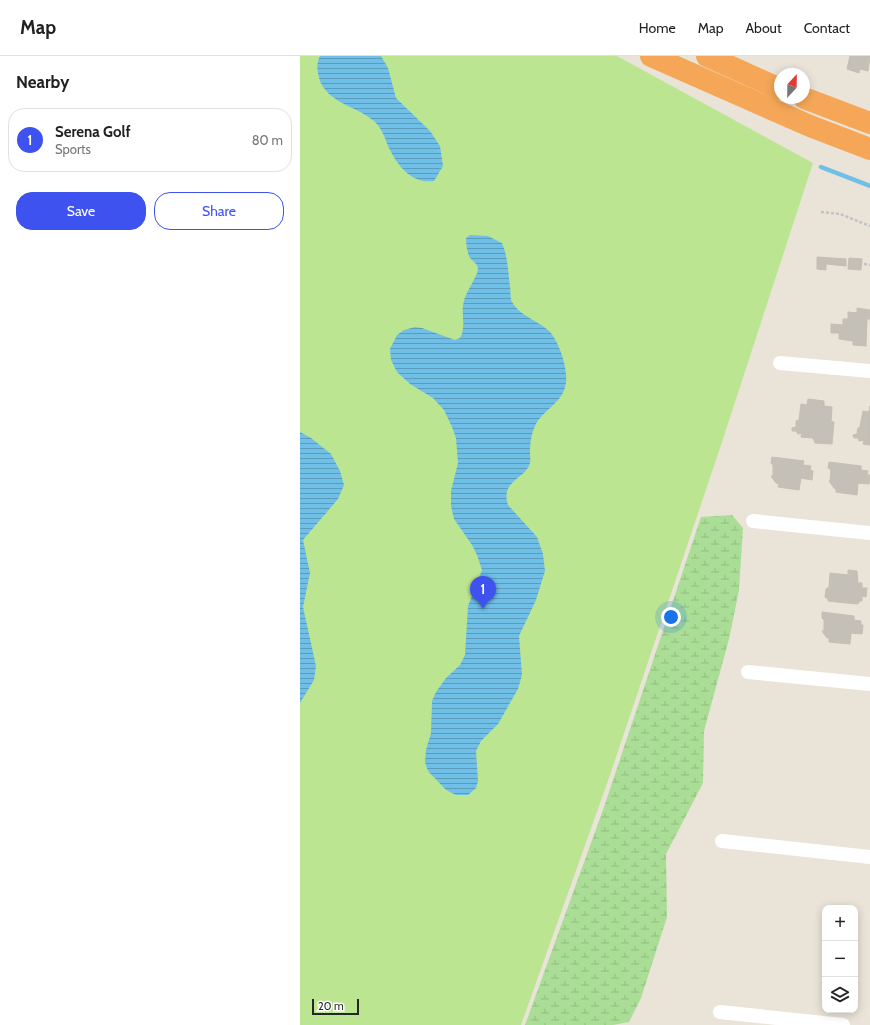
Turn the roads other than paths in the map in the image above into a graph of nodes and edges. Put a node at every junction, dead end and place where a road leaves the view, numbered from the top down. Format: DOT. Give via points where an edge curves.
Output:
graph roads {
  1 [pos="651,56"];
  2 [pos="707,56"];
  3 [pos="774,86"];
  4 [pos="810,100"];
  5 [pos="870,123"];
  6 [pos="870,149"];
  7 [pos="780,363"];
  8 [pos="870,371"];
  9 [pos="753,521"];
  10 [pos="870,533"];
  11 [pos="748,672"];
  12 [pos="870,684"];
  13 [pos="722,841"];
  14 [pos="870,857"];
  15 [pos="720,1012"];
  16 [pos="843,1025"];
  1 -- 6 [label="highway" via="810,126"];
  2 -- 3 [label="highway"];
  4 -- 5 [label="highway"];
  7 -- 8 [label="street"];
  9 -- 10 [label="street"];
  11 -- 12 [label="street"];
  13 -- 14 [label="street"];
  15 -- 16 [label="street"];
}
